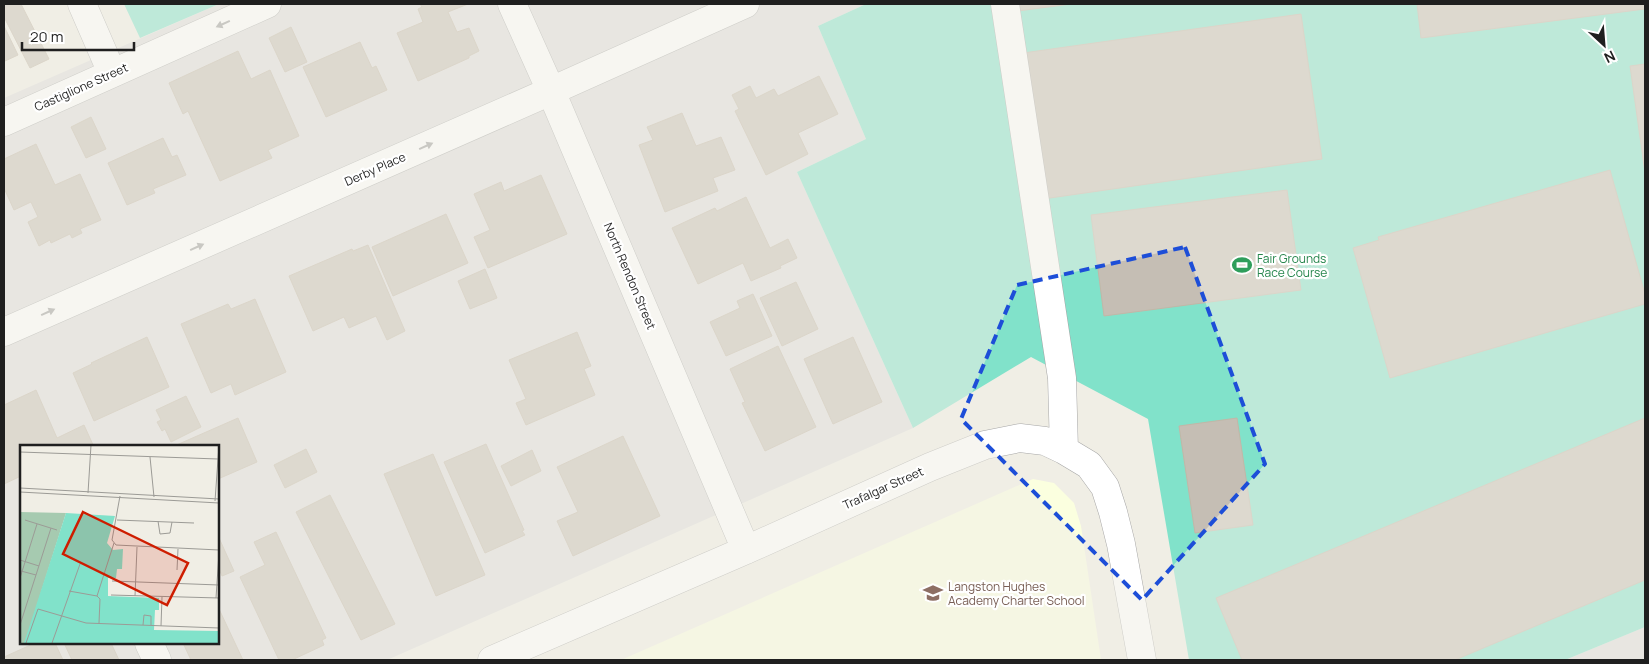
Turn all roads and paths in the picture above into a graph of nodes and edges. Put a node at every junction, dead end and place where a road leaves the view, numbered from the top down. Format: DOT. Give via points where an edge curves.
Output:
graph roads {
  1 [pos="82,4"];
  2 [pos="267,4"];
  3 [pos="512,4"];
  4 [pos="745,4"];
  5 [pos="1004,4"];
  6 [pos="112,73"];
  7 [pos="551,91"];
  8 [pos="4,122"];
  9 [pos="4,332"];
  10 [pos="1064,450"];
  11 [pos="746,550"];
  12 [pos="150,644"];
  13 [pos="157,660"];
  14 [pos="492,660"];
  15 [pos="1142,660"];
  1 -- 6 [label="street"];
  2 -- 6 [label="street, Castiglione Street, one-way"];
  3 -- 7 [label="street, North Rendon Street"];
  4 -- 7 [label="street, Derby Place"];
  5 -- 10 [label="street" via="1062,378"];
  6 -- 8 [label="street, Castiglione Street"];
  9 -- 7 [label="street, Derby Place, one-way"];
  7 -- 11 [label="street, North Rendon Street"];
  10 -- 11 [label="street, Trafalgar Street" via="1045,441 1020,438 985,445"];
  10 -- 15 [label="street, Trafalgar Street" via="1089,464 1105,487 1121,544"];
  11 -- 14 [label="street, Trafalgar Street"];
  12 -- 13 [label="street"];
}
